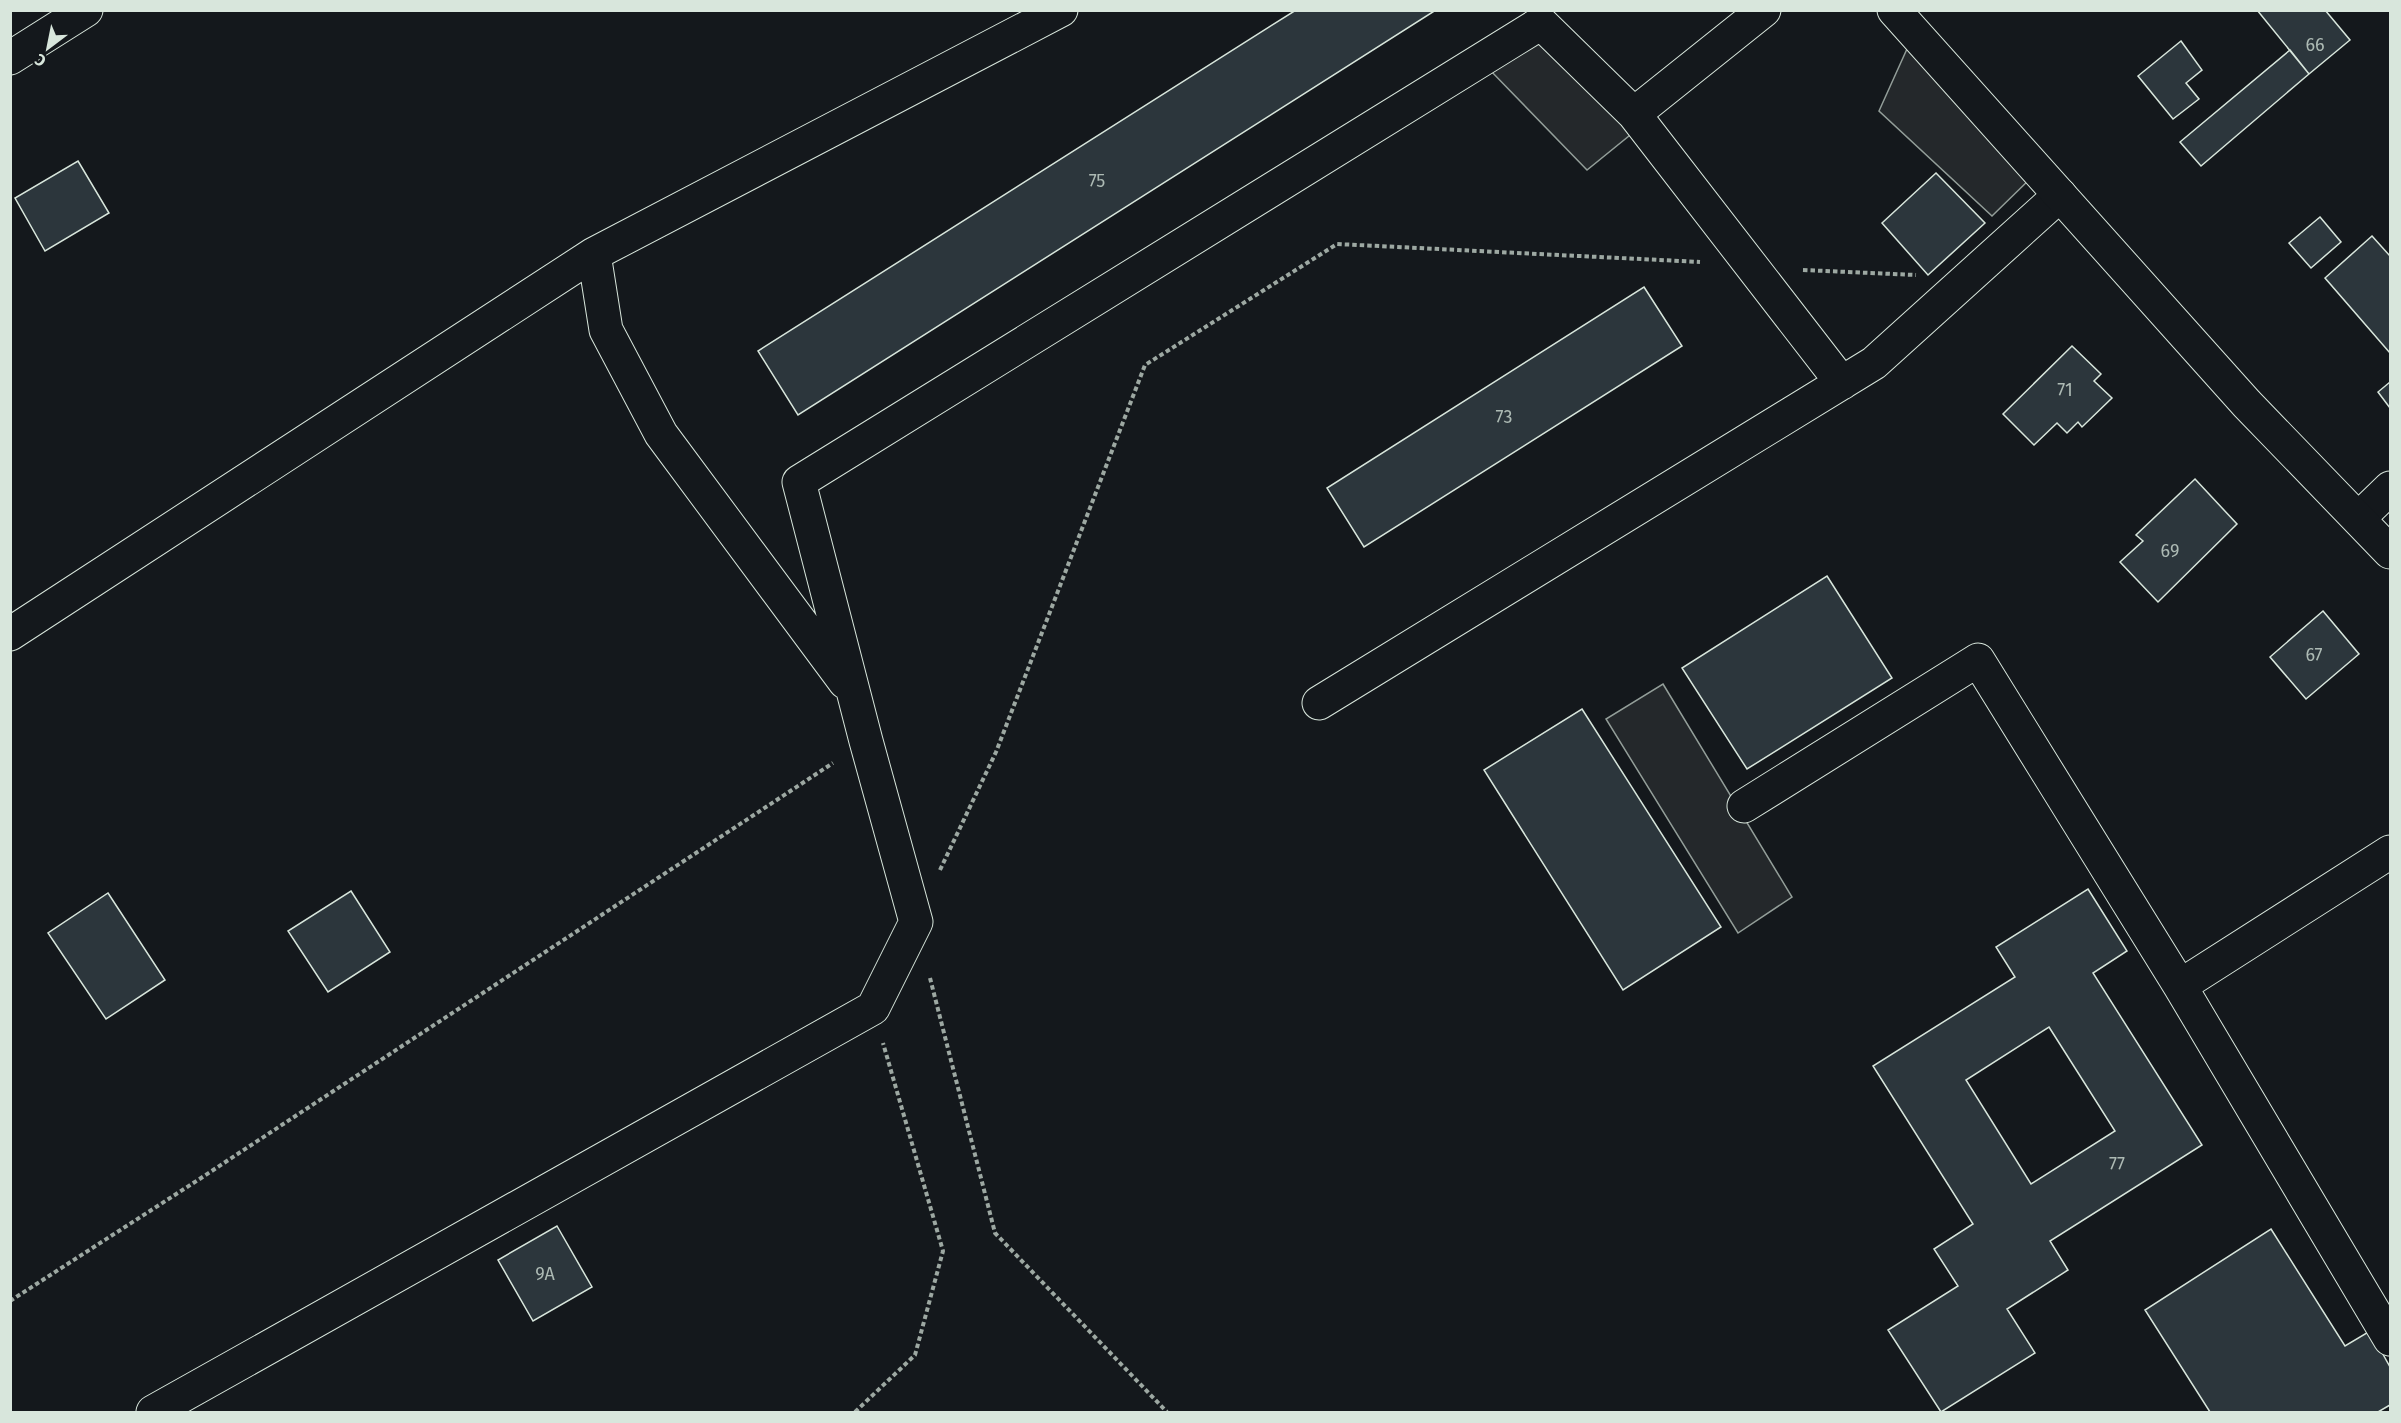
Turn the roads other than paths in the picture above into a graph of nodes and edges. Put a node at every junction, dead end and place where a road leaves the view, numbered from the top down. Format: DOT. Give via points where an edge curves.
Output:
graph roads {
  1 [pos="86,10"];
  2 [pos="1061,10"];
  3 [pos="1764,10"];
  4 [pos="1894,10"];
  5 [pos="1536,16"];
  6 [pos="10,58"];
  7 [pos="1634,114"];
  8 [pos="2060,195"];
  9 [pos="594,254"];
  10 [pos="1842,383"];
  11 [pos="2391,488"];
  12 [pos="2359,518"];
  13 [pos="2391,552"];
  14 [pos="10,634"];
  15 [pos="855,697"];
  16 [pos="1319,703"];
  17 [pos="1744,806"];
  18 [pos="2391,852"];
  19 [pos="2180,986"];
  20 [pos="2391,1339"];
  21 [pos="153,1413"];
  1 -- 6 [label="main road"];
  2 -- 9 [label="main road"];
  3 -- 7 [label="main road"];
  4 -- 8 [label="main road"];
  5 -- 7 [label="main road"];
  5 -- 15 [label="main road" via="799,482"];
  7 -- 10 [label="main road"];
  8 -- 10 [label="main road" via="1874,363"];
  8 -- 12 [label="main road" via="2247,404"];
  9 -- 14 [label="main road"];
  9 -- 15 [label="main road" via="606,330 661,434"];
  10 -- 16 [label="main road"];
  11 -- 12 [label="main road"];
  12 -- 13 [label="main road"];
  15 -- 21 [label="main road" via="915,922 873,1008"];
  17 -- 19 [label="main road" via="1978,660"];
  18 -- 19 [label="main road"];
  19 -- 20 [label="main road"];
}
